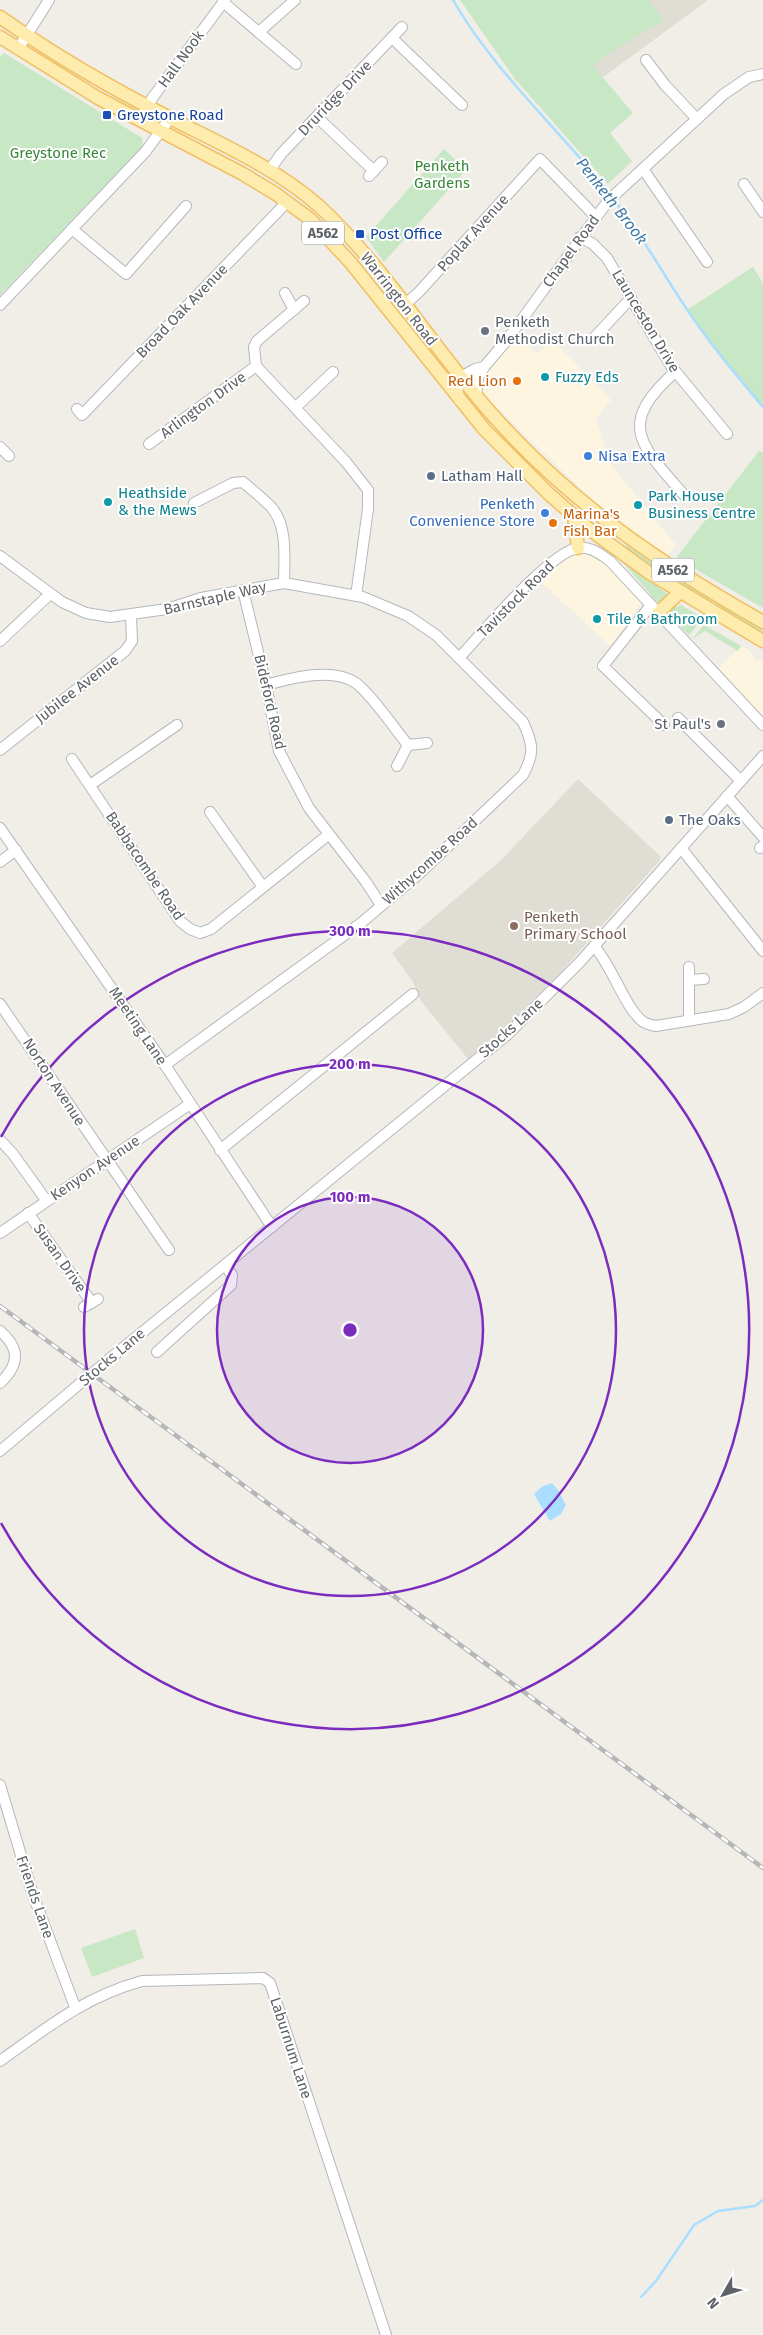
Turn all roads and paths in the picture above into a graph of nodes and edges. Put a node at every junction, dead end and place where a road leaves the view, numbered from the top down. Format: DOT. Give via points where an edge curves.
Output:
graph roads {
  1 [pos="50,0"];
  2 [pos="295,0"];
  3 [pos="224,1"];
  4 [pos="0,17"];
  5 [pos="402,27"];
  6 [pos="260,31"];
  7 [pos="26,35"];
  8 [pos="0,37"];
  9 [pos="392,38"];
  10 [pos="18,49"];
  11 [pos="646,60"];
  12 [pos="296,64"];
  13 [pos="763,74"];
  14 [pos="462,105"];
  15 [pos="147,106"];
  16 [pos="317,117"];
  17 [pos="170,118"];
  18 [pos="697,119"];
  19 [pos="140,120"];
  20 [pos="162,132"];
  21 [pos="382,162"];
  22 [pos="643,169"];
  23 [pos="269,171"];
  24 [pos="744,184"];
  25 [pos="287,202"];
  26 [pos="186,206"];
  27 [pos="763,212"];
  28 [pos="595,216"];
  29 [pos="72,229"];
  30 [pos="580,237"];
  31 [pos="707,262"];
  32 [pos="285,293"];
  33 [pos="631,298"];
  34 [pos="304,300"];
  35 [pos="0,305"];
  36 [pos="404,305"];
  37 [pos="294,310"];
  38 [pos="593,339"];
  39 [pos="256,366"];
  40 [pos="484,367"];
  41 [pos="333,372"];
  42 [pos="675,372"];
  43 [pos="461,378"];
  44 [pos="476,396"];
  45 [pos="459,401"];
  46 [pos="296,407"];
  47 [pos="77,409"];
  48 [pos="727,434"];
  49 [pos="149,444"];
  50 [pos="0,447"];
  51 [pos="9,456"];
  52 [pos="684,495"];
  53 [pos="194,503"];
  54 [pos="574,516"];
  55 [pos="578,548"];
  56 [pos="0,556"];
  57 [pos="284,583"];
  58 [pos="243,590"];
  59 [pos="680,592"];
  60 [pos="50,594"];
  61 [pos="356,596"];
  62 [pos="655,609"];
  63 [pos="131,616"];
  64 [pos="763,622"];
  65 [pos="0,641"];
  66 [pos="763,641"];
  67 [pos="460,657"];
  68 [pos="266,684"];
  69 [pos="678,718"];
  70 [pos="177,725"];
  71 [pos="664,725"];
  72 [pos="763,725"];
  73 [pos="427,743"];
  74 [pos="408,745"];
  75 [pos="0,750"];
  76 [pos="763,756"];
  77 [pos="72,759"];
  78 [pos="397,766"];
  79 [pos="741,780"];
  80 [pos="90,785"];
  81 [pos="727,796"];
  82 [pos="210,812"];
  83 [pos="0,828"];
  84 [pos="328,835"];
  85 [pos="763,837"];
  86 [pos="681,848"];
  87 [pos="16,850"];
  88 [pos="0,862"];
  89 [pos="262,887"];
  90 [pos="381,905"];
  91 [pos="594,946"];
  92 [pos="763,951"];
  93 [pos="689,967"];
  94 [pos="704,979"];
  95 [pos="689,980"];
  96 [pos="763,992"];
  97 [pos="413,994"];
  98 [pos="0,1004"];
  99 [pos="689,1020"];
  100 [pos="165,1065"];
  101 [pos="190,1104"];
  102 [pos="0,1140"];
  103 [pos="220,1150"];
  104 [pos="107,1160"];
  105 [pos="46,1200"];
  106 [pos="28,1213"];
  107 [pos="272,1228"];
  108 [pos="0,1232"];
  109 [pos="169,1250"];
  110 [pos="225,1265"];
  111 [pos="91,1303"];
  112 [pos="0,1331"];
  113 [pos="157,1355"];
  114 [pos="0,1383"];
  115 [pos="0,1451"];
  116 [pos="0,1785"];
  117 [pos="75,2008"];
  118 [pos="0,2061"];
  119 [pos="386,2335"];
  1 -- 7 [label="street"];
  2 -- 6 [label="street"];
  3 -- 6 [label="street"];
  3 -- 15 [label="street, Hall Nook"];
  4 -- 7 [label="main road, Warrington Road / A562"];
  5 -- 9 [label="street, Druridge Drive"];
  6 -- 12 [label="street"];
  7 -- 10 [label="street"];
  7 -- 15 [label="main road, Warrington Road / A562"];
  8 -- 10 [label="main road, Warrington Road / A562"];
  9 -- 14 [label="street"];
  9 -- 16 [label="street, Druridge Drive"];
  10 -- 19 [label="main road, Warrington Road / A562"];
  11 -- 18 [label="street"];
  13 -- 18 [label="street, Chapel Road" via="739,82"];
  15 -- 17 [label="main road, Warrington Road / A562"];
  15 -- 19 [label="street, Hall Nook"];
  16 -- 21 [label="street" via="371,174"];
  16 -- 23 [label="street, Druridge Drive"];
  17 -- 20 [label="street"];
  17 -- 23 [label="main road, Warrington Road / A562"];
  18 -- 22 [label="street, Chapel Road"];
  19 -- 20 [label="main road, Warrington Road / A562"];
  20 -- 25 [label="main road, Warrington Road / A562" via="243,174"];
  20 -- 29 [label="street"];
  22 -- 28 [label="street, Chapel Road"];
  22 -- 31 [label="street"];
  23 -- 36 [label="main road, Warrington Road / A562" via="317,205 341,228"];
  24 -- 27 [label="street"];
  25 -- 45 [label="main road, Warrington Road / A562" via="310,220 351,263"];
  25 -- 47 [label="street, Broad Oak Avenue" via="82,415"];
  26 -- 29 [label="street" via="126,274"];
  28 -- 30 [label="street, Chapel Road"];
  28 -- 36 [label="street, Poplar Avenue" via="540,159 418,294"];
  29 -- 35 [label="street"];
  30 -- 33 [label="street, Launceston Drive" via="607,258"];
  30 -- 40 [label="street, Chapel Road"];
  32 -- 37 [label="street"];
  33 -- 38 [label="street"];
  33 -- 42 [label="street, Launceston Drive"];
  34 -- 37 [label="street, Arlington Drive"];
  36 -- 43 [label="main road, Warrington Road / A562"];
  37 -- 39 [label="street, Arlington Drive" via="257,342 254,347"];
  39 -- 46 [label="street, Arlington Drive"];
  39 -- 49 [label="street, Arlington Drive"];
  40 -- 43 [label="street, Chapel Road"];
  40 -- 44 [label="street, Chapel Road" via="478,378"];
  41 -- 46 [label="street"];
  42 -- 48 [label="street, Launceston Drive"];
  42 -- 52 [label="street" via="648,398 642,411 641,431 650,456"];
  43 -- 44 [label="main road, Warrington Road / A562"];
  43 -- 45 [label="street" via="457,390"];
  44 -- 64 [label="main road, Warrington Road / A562" via="531,455 589,508 660,561"];
  45 -- 54 [label="main road, Warrington Road / A562" via="520,466"];
  46 -- 61 [label="street, Arlington Drive" via="346,462 369,494"];
  50 -- 51 [label="street"];
  53 -- 57 [label="street" via="233,483 243,482 272,508 279,520 284,545"];
  54 -- 55 [label="main road"];
  54 -- 59 [label="main road, A562"];
  55 -- 62 [label="street" via="592,550 610,561"];
  55 -- 67 [label="street, Tavistock Road" via="555,560 493,618"];
  56 -- 60 [label="street, Barnstaple Way"];
  57 -- 58 [label="street, Barnstaple Way"];
  57 -- 61 [label="street, Barnstaple Way"];
  58 -- 63 [label="street, Barnstaple Way"];
  58 -- 68 [label="street, Bideford Road"];
  59 -- 62 [label="main road"];
  59 -- 66 [label="main road, A562"];
  60 -- 63 [label="street, Barnstaple Way" via="86,613"];
  60 -- 65 [label="street"];
  61 -- 67 [label="street, Barnstaple Way" via="408,616"];
  62 -- 71 [label="street" via="603,666"];
  62 -- 72 [label="street"];
  63 -- 75 [label="street, Jubilee Avenue" via="132,641 125,651"];
  67 -- 90 [label="street, Withycombe Road" via="523,722 531,741 532,759 523,774 420,873"];
  68 -- 74 [label="street" via="310,675 330,675 355,683"];
  68 -- 84 [label="street, Bideford Road" via="279,751 309,808"];
  69 -- 79 [label="street"];
  70 -- 80 [label="street"];
  73 -- 74 [label="street"];
  74 -- 78 [label="street"];
  76 -- 79 [label="street, Stocks Lane"];
  77 -- 80 [label="street, Babbacombe Road"];
  79 -- 81 [label="street, Stocks Lane"];
  80 -- 89 [label="street, Babbacombe Road" via="180,921 190,929 200,933 211,929"];
  81 -- 85 [label="street"];
  81 -- 86 [label="street, Stocks Lane"];
  82 -- 89 [label="street"];
  83 -- 87 [label="street, Meeting Lane"];
  84 -- 89 [label="street, Babbacombe Road"];
  84 -- 90 [label="street, Bideford Road"];
  86 -- 91 [label="street, Stocks Lane"];
  86 -- 92 [label="street"];
  87 -- 88 [label="street"];
  87 -- 100 [label="street, Meeting Lane"];
  90 -- 100 [label="street, Withycombe Road" via="361,923"];
  91 -- 99 [label="street" via="644,1023 656,1026"];
  91 -- 107 [label="street, Stocks Lane" via="507,1035"];
  93 -- 95 [label="street"];
  94 -- 95 [label="street"];
  95 -- 99 [label="street"];
  96 -- 99 [label="street" via="737,1011"];
  97 -- 103 [label="street"];
  98 -- 104 [label="street, Norton Avenue"];
  100 -- 101 [label="street, Meeting Lane"];
  101 -- 103 [label="street, Meeting Lane"];
  101 -- 104 [label="street, Kenyon Avenue"];
  102 -- 105 [label="street"];
  103 -- 107 [label="street, Meeting Lane"];
  104 -- 105 [label="street, Kenyon Avenue"];
  104 -- 109 [label="street, Norton Avenue"];
  105 -- 106 [label="street, Kenyon Avenue"];
  106 -- 108 [label="street, Kenyon Avenue"];
  106 -- 111 [label="street, Susan Drive"];
  107 -- 110 [label="street, Stocks Lane"];
  110 -- 113 [label="street, Stocks Lane" via="232,1275 231,1285"];
  110 -- 115 [label="street, Stocks Lane, bridge"];
  112 -- 114 [label="street" via="14,1346 15,1356 14,1367"];
  116 -- 117 [label="street, Friends Lane" via="32,1892"];
  117 -- 118 [label="street, Laburnum Lane"];
  117 -- 119 [label="street, Laburnum Lane" via="142,1981 263,1978 270,1983"];
}
